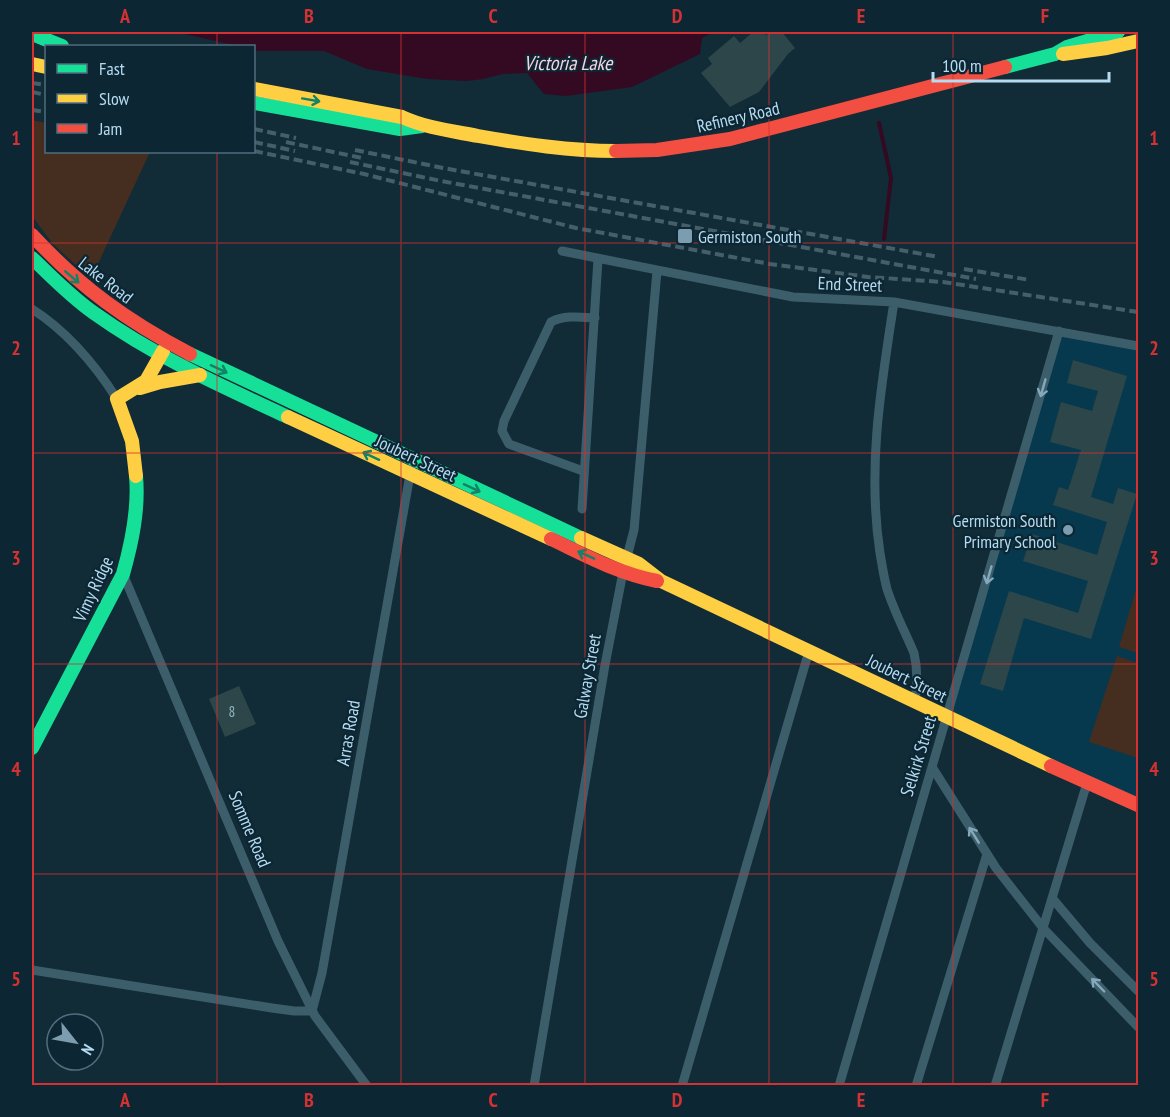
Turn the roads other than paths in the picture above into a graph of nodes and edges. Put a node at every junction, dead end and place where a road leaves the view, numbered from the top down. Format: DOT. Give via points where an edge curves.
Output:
graph roads {
  1 [pos="1111,33"];
  2 [pos="32,34"];
  3 [pos="1138,41"];
  4 [pos="60,45"];
  5 [pos="1055,54"];
  6 [pos="255,89"];
  7 [pos="255,103"];
  8 [pos="422,126"];
  9 [pos="32,235"];
  10 [pos="562,250"];
  11 [pos="32,258"];
  12 [pos="598,259"];
  13 [pos="657,271"];
  14 [pos="894,302"];
  15 [pos="32,309"];
  16 [pos="595,318"];
  17 [pos="1059,331"];
  18 [pos="167,344"];
  19 [pos="1138,346"];
  20 [pos="160,357"];
  21 [pos="200,375"];
  22 [pos="138,389"];
  23 [pos="117,399"];
  24 [pos="412,460"];
  25 [pos="583,471"];
  26 [pos="410,475"];
  27 [pos="582,509"];
  28 [pos="625,565"];
  29 [pos="123,574"];
  30 [pos="809,651"];
  31 [pos="915,701"];
  32 [pos="947,717"];
  33 [pos="32,748"];
  34 [pos="932,767"];
  35 [pos="1087,783"];
  36 [pos="1138,805"];
  37 [pos="987,854"];
  38 [pos="1052,898"];
  39 [pos="1043,928"];
  40 [pos="32,970"];
  41 [pos="1138,991"];
  42 [pos="312,1011"];
  43 [pos="1138,1027"];
  44 [pos="367,1086"];
  45 [pos="534,1086"];
  46 [pos="682,1086"];
  47 [pos="839,1086"];
  48 [pos="916,1086"];
  49 [pos="995,1086"];
  1 -- 5 [label="main road, Refinery Road"];
  2 -- 4 [label="main road"];
  3 -- 5 [label="main road, Refinery Road"];
  5 -- 8 [label="main road, Refinery Road" via="730,139 657,150 588,151 528,145"];
  6 -- 8 [label="main road, one-way" via="402,117"];
  7 -- 8 [label="main road" via="400,129"];
  9 -- 18 [label="main road, Lake Road, one-way" via="108,306"];
  10 -- 12 [label="street, End Street"];
  11 -- 20 [label="main road, Lake Road" via="86,308"];
  12 -- 13 [label="street, End Street"];
  12 -- 16 [label="street"];
  13 -- 14 [label="street, End Street" via="793,297"];
  13 -- 28 [label="street, Galway Street" via="634,530"];
  14 -- 17 [label="street, End Street"];
  14 -- 31 [label="street" via="877,424 876,529 887,590 914,653"];
  15 -- 23 [label="street, Vimy Ridge" via="72,340"];
  16 -- 25 [label="street"];
  16 -- 25 [label="street" via="567,317 551,322 502,431 509,444"];
  17 -- 19 [label="street, End Street"];
  17 -- 32 [label="street, Selkirk Street, one-way"];
  18 -- 20 [label="main road"];
  18 -- 24 [label="main road, Joubert Street, one-way"];
  20 -- 21 [label="main road, Joubert Street"];
  20 -- 22 [label="main road" via="153,374"];
  21 -- 22 [label="main road"];
  26 -- 21 [label="main road, Joubert Street, one-way"];
  22 -- 23 [label="main road"];
  23 -- 29 [label="main road, Vimy Ridge" via="132,441 137,487 135,519"];
  24 -- 26 [label="street, Arras Road"];
  24 -- 28 [label="main road, Joubert Street, one-way"];
  25 -- 27 [label="street"];
  28 -- 26 [label="main road, Joubert Street, one-way"];
  26 -- 42 [label="street, Arras Road" via="322,974"];
  28 -- 30 [label="main road, Joubert Street" via="639,564 661,581"];
  28 -- 45 [label="street, Galway Street"];
  29 -- 33 [label="main road, Vimy Ridge"];
  29 -- 42 [label="street, Somme Road" via="278,941"];
  30 -- 31 [label="main road, Joubert Street"];
  30 -- 46 [label="street"];
  31 -- 32 [label="main road, Joubert Street"];
  32 -- 34 [label="street, Selkirk Street"];
  32 -- 35 [label="main road, Joubert Street"];
  37 -- 34 [label="street, one-way"];
  34 -- 47 [label="street, Selkirk Street"];
  35 -- 36 [label="main road, Joubert Street"];
  35 -- 38 [label="street"];
  37 -- 39 [label="street"];
  37 -- 48 [label="street"];
  38 -- 39 [label="street"];
  38 -- 41 [label="street"];
  43 -- 39 [label="street, one-way"];
  39 -- 49 [label="street"];
  40 -- 42 [label="street"];
  42 -- 44 [label="street, Somme Road"];
}
